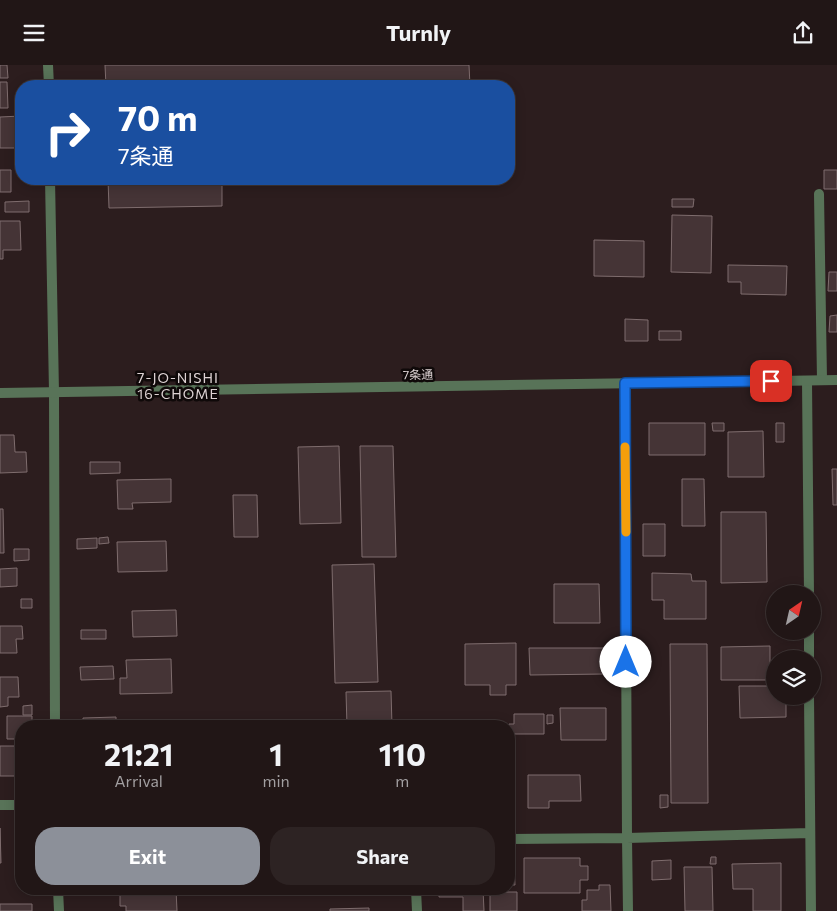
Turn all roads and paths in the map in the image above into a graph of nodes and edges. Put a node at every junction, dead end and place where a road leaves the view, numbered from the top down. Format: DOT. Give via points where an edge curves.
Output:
graph roads {
  1 [pos="48,65"];
  2 [pos="48,80"];
  3 [pos="50,185"];
  4 [pos="819,194"];
  5 [pos="837,380"];
  6 [pos="807,381"];
  7 [pos="822,381"];
  8 [pos="625,383"];
  9 [pos="54,392"];
  10 [pos="0,393"];
  11 [pos="808,585"];
  12 [pos="809,705"];
  13 [pos="55,720"];
  14 [pos="0,805"];
  15 [pos="15,805"];
  16 [pos="810,833"];
  17 [pos="627,838"];
  18 [pos="515,839"];
  19 [pos="58,895"];
  20 [pos="416,895"];
  21 [pos="59,911"];
  22 [pos="417,911"];
  23 [pos="628,911"];
  24 [pos="811,911"];
  1 -- 2 [label="street"];
  3 -- 9 [label="street"];
  4 -- 7 [label="street"];
  5 -- 7 [label="street, 7条通"];
  6 -- 7 [label="street, 7条通"];
  6 -- 8 [label="street, 7条通"];
  6 -- 11 [label="street"];
  8 -- 9 [label="street, 7条通"];
  8 -- 17 [label="street"];
  9 -- 10 [label="street, 7条通"];
  9 -- 13 [label="street"];
  12 -- 16 [label="street"];
  14 -- 15 [label="street"];
  16 -- 17 [label="street"];
  16 -- 24 [label="street"];
  17 -- 18 [label="street"];
  17 -- 23 [label="street"];
  19 -- 21 [label="street"];
  20 -- 22 [label="street"];
}
